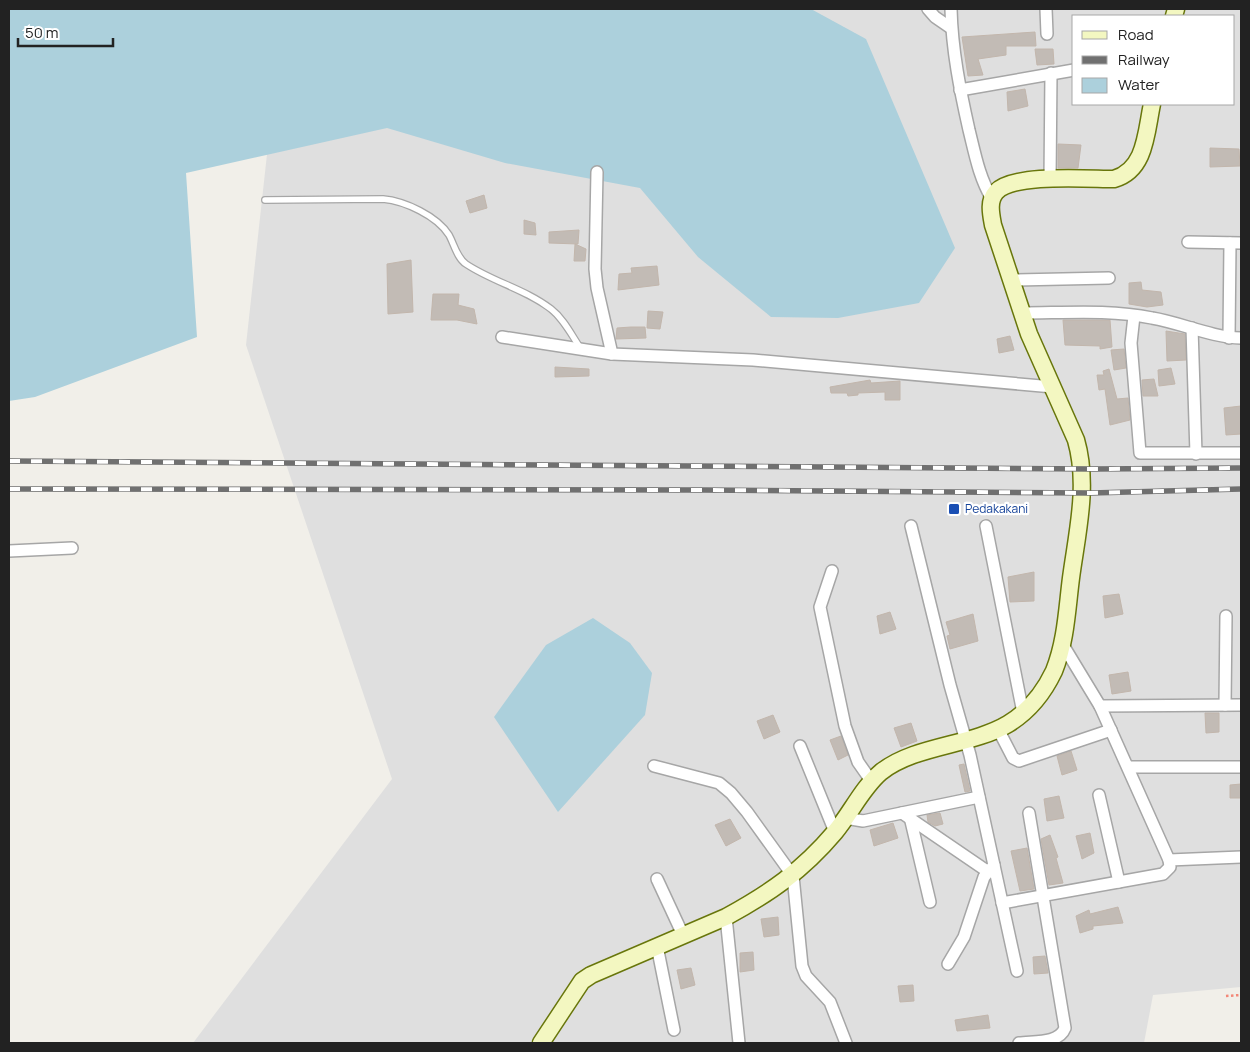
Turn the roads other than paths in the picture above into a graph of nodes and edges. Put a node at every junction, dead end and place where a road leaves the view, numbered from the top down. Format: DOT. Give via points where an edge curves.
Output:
graph roads {
  1 [pos="928,9"];
  2 [pos="951,9"];
  3 [pos="1046,9"];
  4 [pos="951,28"];
  5 [pos="1047,34"];
  6 [pos="1072,70"];
  7 [pos="1051,73"];
  8 [pos="960,90"];
  9 [pos="1152,105"];
  10 [pos="597,172"];
  11 [pos="1050,180"];
  12 [pos="992,199"];
  13 [pos="265,200"];
  14 [pos="1188,242"];
  15 [pos="1236,243"];
  16 [pos="1109,278"];
  17 [pos="1010,280"];
  18 [pos="1021,313"];
  19 [pos="1134,316"];
  20 [pos="1192,328"];
  21 [pos="502,337"];
  22 [pos="1229,338"];
  23 [pos="1241,338"];
  24 [pos="581,349"];
  25 [pos="612,354"];
  26 [pos="1053,387"];
  27 [pos="1241,453"];
  28 [pos="1196,454"];
  29 [pos="911,526"];
  30 [pos="986,526"];
  31 [pos="72,548"];
  32 [pos="9,551"];
  33 [pos="832,572"];
  34 [pos="1226,616"];
  35 [pos="1063,645"];
  36 [pos="1226,705"];
  37 [pos="1241,705"];
  38 [pos="1100,706"];
  39 [pos="1024,713"];
  40 [pos="998,729"];
  41 [pos="1111,730"];
  42 [pos="967,739"];
  43 [pos="800,746"];
  44 [pos="654,766"];
  45 [pos="1128,767"];
  46 [pos="1241,767"];
  47 [pos="872,782"];
  48 [pos="1099,795"];
  49 [pos="979,797"];
  50 [pos="1029,813"];
  51 [pos="906,815"];
  52 [pos="845,818"];
  53 [pos="835,832"];
  54 [pos="1241,857"];
  55 [pos="1169,860"];
  56 [pos="991,868"];
  57 [pos="793,876"];
  58 [pos="657,879"];
  59 [pos="1120,882"];
  60 [pos="1044,896"];
  61 [pos="930,902"];
  62 [pos="1002,903"];
  63 [pos="726,917"];
  64 [pos="683,935"];
  65 [pos="657,946"];
  66 [pos="948,964"];
  67 [pos="1017,972"];
  68 [pos="674,1030"];
  69 [pos="541,1043"];
  70 [pos="739,1043"];
  71 [pos="846,1043"];
  72 [pos="1019,1043"];
  1 -- 4 [label="street"];
  2 -- 4 [label="street"];
  3 -- 5 [label="street"];
  4 -- 8 [label="street"];
  6 -- 7 [label="street"];
  7 -- 8 [label="street"];
  7 -- 11 [label="street"];
  8 -- 12 [label="street" via="980,176"];
  9 -- 11 [label="main road" via="1141,156 1132,171 1114,178"];
  10 -- 25 [label="street" via="595,269"];
  11 -- 12 [label="main road" via="1010,184 996,192"];
  12 -- 17 [label="main road" via="993,225"];
  13 -- 24 [label="lane" via="383,199 402,203 440,224 467,265 552,309"];
  14 -- 15 [label="street"];
  15 -- 22 [label="street"];
  16 -- 17 [label="street"];
  17 -- 18 [label="main road"];
  18 -- 19 [label="street"];
  18 -- 26 [label="main road"];
  19 -- 20 [label="street"];
  19 -- 28 [label="street" via="1131,343 1139,451 1142,454"];
  20 -- 22 [label="street"];
  20 -- 28 [label="street"];
  21 -- 24 [label="street"];
  22 -- 23 [label="street"];
  24 -- 25 [label="street"];
  25 -- 26 [label="street" via="753,360"];
  26 -- 35 [label="main road" via="1076,440 1082,469"];
  27 -- 28 [label="street"];
  29 -- 42 [label="street" via="950,685"];
  30 -- 39 [label="street"];
  31 -- 32 [label="street"];
  33 -- 47 [label="street" via="820,607 845,726 858,762"];
  34 -- 36 [label="street"];
  35 -- 38 [label="street"];
  35 -- 39 [label="main road" via="1044,689"];
  36 -- 37 [label="street"];
  36 -- 38 [label="street"];
  38 -- 41 [label="street"];
  39 -- 40 [label="main road"];
  40 -- 41 [label="street" via="1013,758 1019,761"];
  40 -- 42 [label="main road"];
  41 -- 45 [label="street"];
  42 -- 47 [label="main road" via="892,765"];
  42 -- 49 [label="street"];
  43 -- 53 [label="street"];
  44 -- 57 [label="street" via="725,787"];
  45 -- 46 [label="street"];
  45 -- 55 [label="street"];
  47 -- 52 [label="main road"];
  48 -- 59 [label="street"];
  49 -- 51 [label="street"];
  49 -- 56 [label="street"];
  50 -- 60 [label="street"];
  51 -- 52 [label="street" via="863,821"];
  51 -- 56 [label="street"];
  51 -- 61 [label="street"];
  52 -- 53 [label="main road"];
  53 -- 57 [label="main road"];
  54 -- 55 [label="street"];
  55 -- 59 [label="street" via="1170,867 1166,873"];
  56 -- 62 [label="street"];
  56 -- 66 [label="street" via="964,937"];
  57 -- 63 [label="main road"];
  57 -- 71 [label="street" via="802,966 806,976 830,1002"];
  58 -- 64 [label="street"];
  59 -- 60 [label="street"];
  60 -- 62 [label="street"];
  60 -- 72 [label="street" via="1065,1028 1063,1034 1054,1039"];
  62 -- 67 [label="street"];
  63 -- 64 [label="main road"];
  63 -- 70 [label="street"];
  64 -- 65 [label="main road"];
  65 -- 68 [label="street"];
  65 -- 69 [label="main road" via="582,981"];
}
